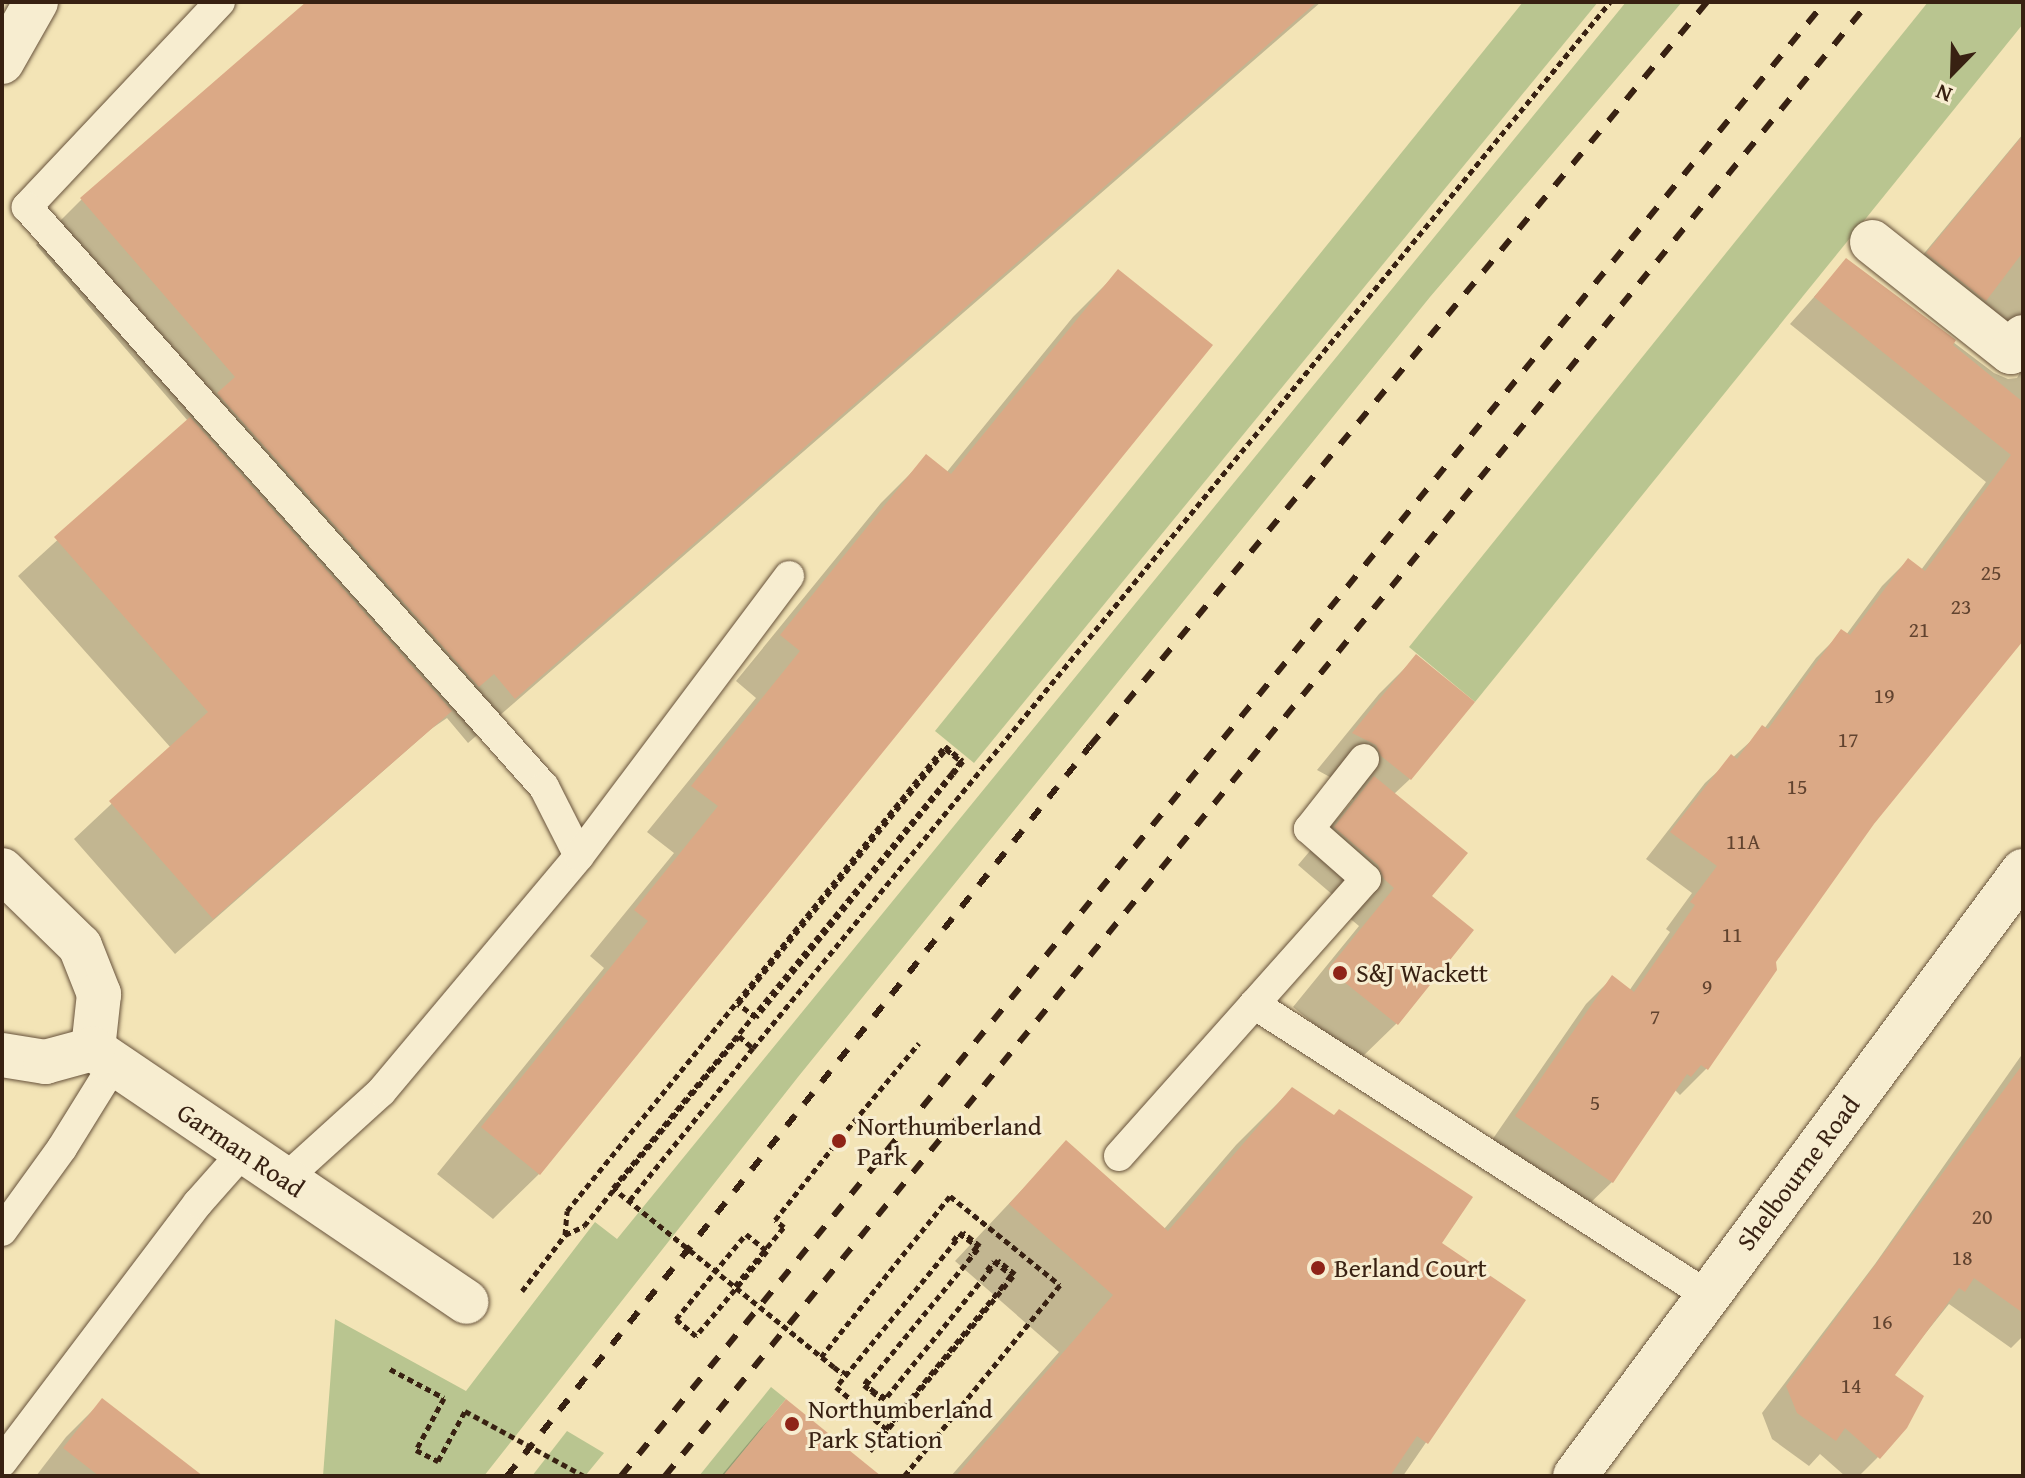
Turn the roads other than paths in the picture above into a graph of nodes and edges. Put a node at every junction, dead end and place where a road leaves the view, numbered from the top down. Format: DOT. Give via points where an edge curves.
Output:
graph roads {
  1 [pos="36,2"];
  2 [pos="220,2"];
  3 [pos="2,62"];
  4 [pos="1872,242"];
  5 [pos="2023,337"];
  6 [pos="789,576"];
  7 [pos="1364,759"];
  8 [pos="579,856"];
  9 [pos="2,870"];
  10 [pos="2023,871"];
  11 [pos="1254,1004"];
  12 [pos="2,1055"];
  13 [pos="103,1057"];
  14 [pos="244,1151"];
  15 [pos="1119,1156"];
  16 [pos="285,1179"];
  17 [pos="2,1231"];
  18 [pos="1707,1295"];
  19 [pos="466,1302"];
  20 [pos="2,1462"];
  21 [pos="1575,1476"];
  1 -- 3 [label="street"];
  2 -- 8 [label="lane" via="27,207 544,787"];
  4 -- 5 [label="street" via="2011,352"];
  6 -- 8 [label="lane"];
  7 -- 11 [label="lane" via="1309,829 1366,879"];
  8 -- 16 [label="lane" via="381,1092"];
  9 -- 13 [label="street" via="80,946 99,994"];
  10 -- 18 [label="street, Shelbourne Road"];
  11 -- 15 [label="lane"];
  11 -- 18 [label="lane"];
  12 -- 13 [label="street" via="45,1062"];
  13 -- 14 [label="street, Garman Road"];
  13 -- 17 [label="lane" via="62,1148"];
  14 -- 16 [label="street, Garman Road"];
  14 -- 20 [label="lane" via="198,1203"];
  16 -- 19 [label="street, Garman Road"];
  18 -- 21 [label="street, Shelbourne Road"];
}
